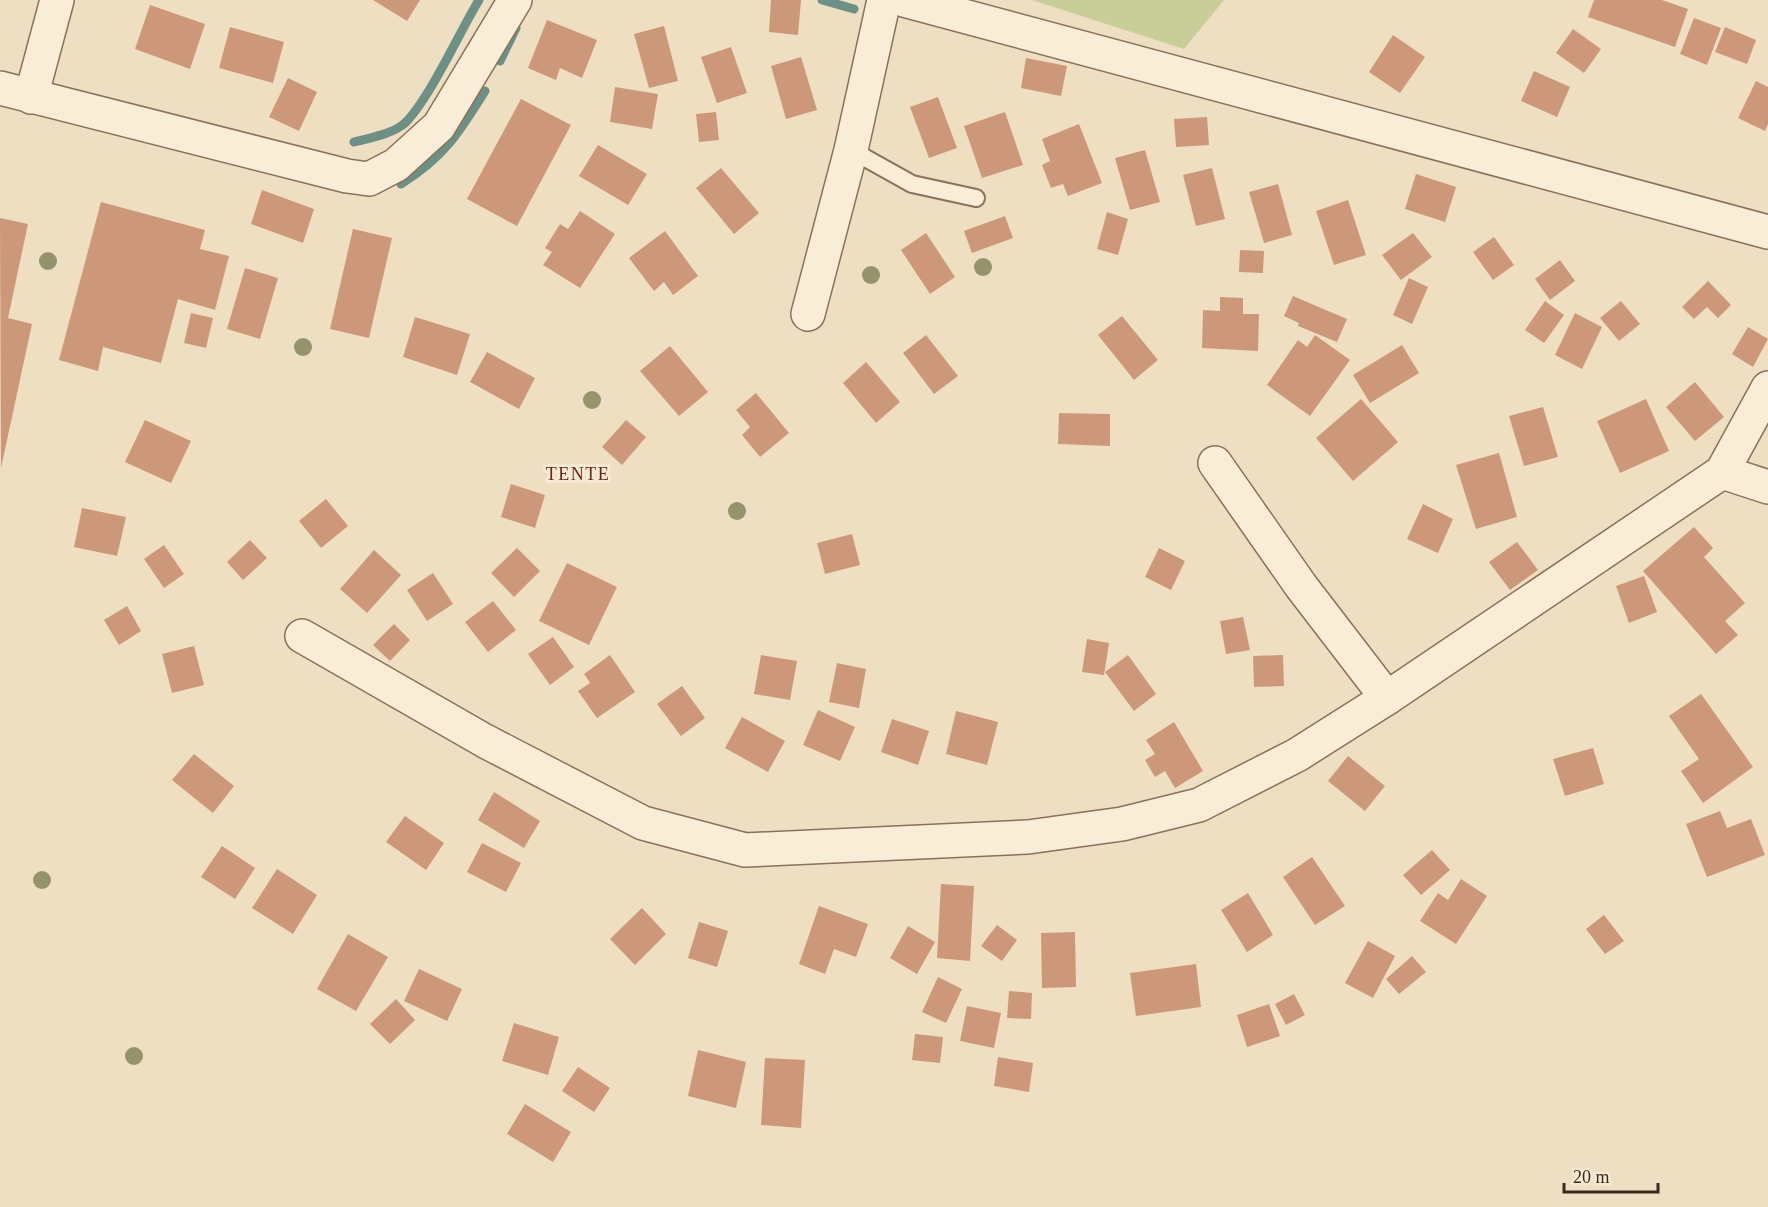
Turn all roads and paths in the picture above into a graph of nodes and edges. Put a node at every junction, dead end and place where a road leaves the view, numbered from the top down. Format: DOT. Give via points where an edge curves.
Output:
graph roads {
  1 [pos="57,0"];
  2 [pos="515,0"];
  3 [pos="884,0"];
  4 [pos="904,0"];
  5 [pos="0,88"];
  6 [pos="31,97"];
  7 [pos="851,150"];
  8 [pos="976,198"];
  9 [pos="1768,232"];
  10 [pos="808,314"];
  11 [pos="1768,388"];
  12 [pos="1215,462"];
  13 [pos="1722,472"];
  14 [pos="1768,487"];
  15 [pos="302,636"];
  16 [pos="1387,698"];
  1 -- 6 [label="street"];
  2 -- 6 [label="street" via="439,126 396,165 369,179"];
  3 -- 7 [label="street"];
  4 -- 9 [label="street"];
  5 -- 6 [label="street"];
  7 -- 8 [label="lane" via="912,184"];
  7 -- 10 [label="street"];
  11 -- 13 [label="street"];
  12 -- 16 [label="street" via="1301,586"];
  13 -- 14 [label="street"];
  13 -- 16 [label="street"];
  15 -- 16 [label="street" via="484,741 643,823 746,850 1028,837 1122,824 1199,805 1297,755"];
}
